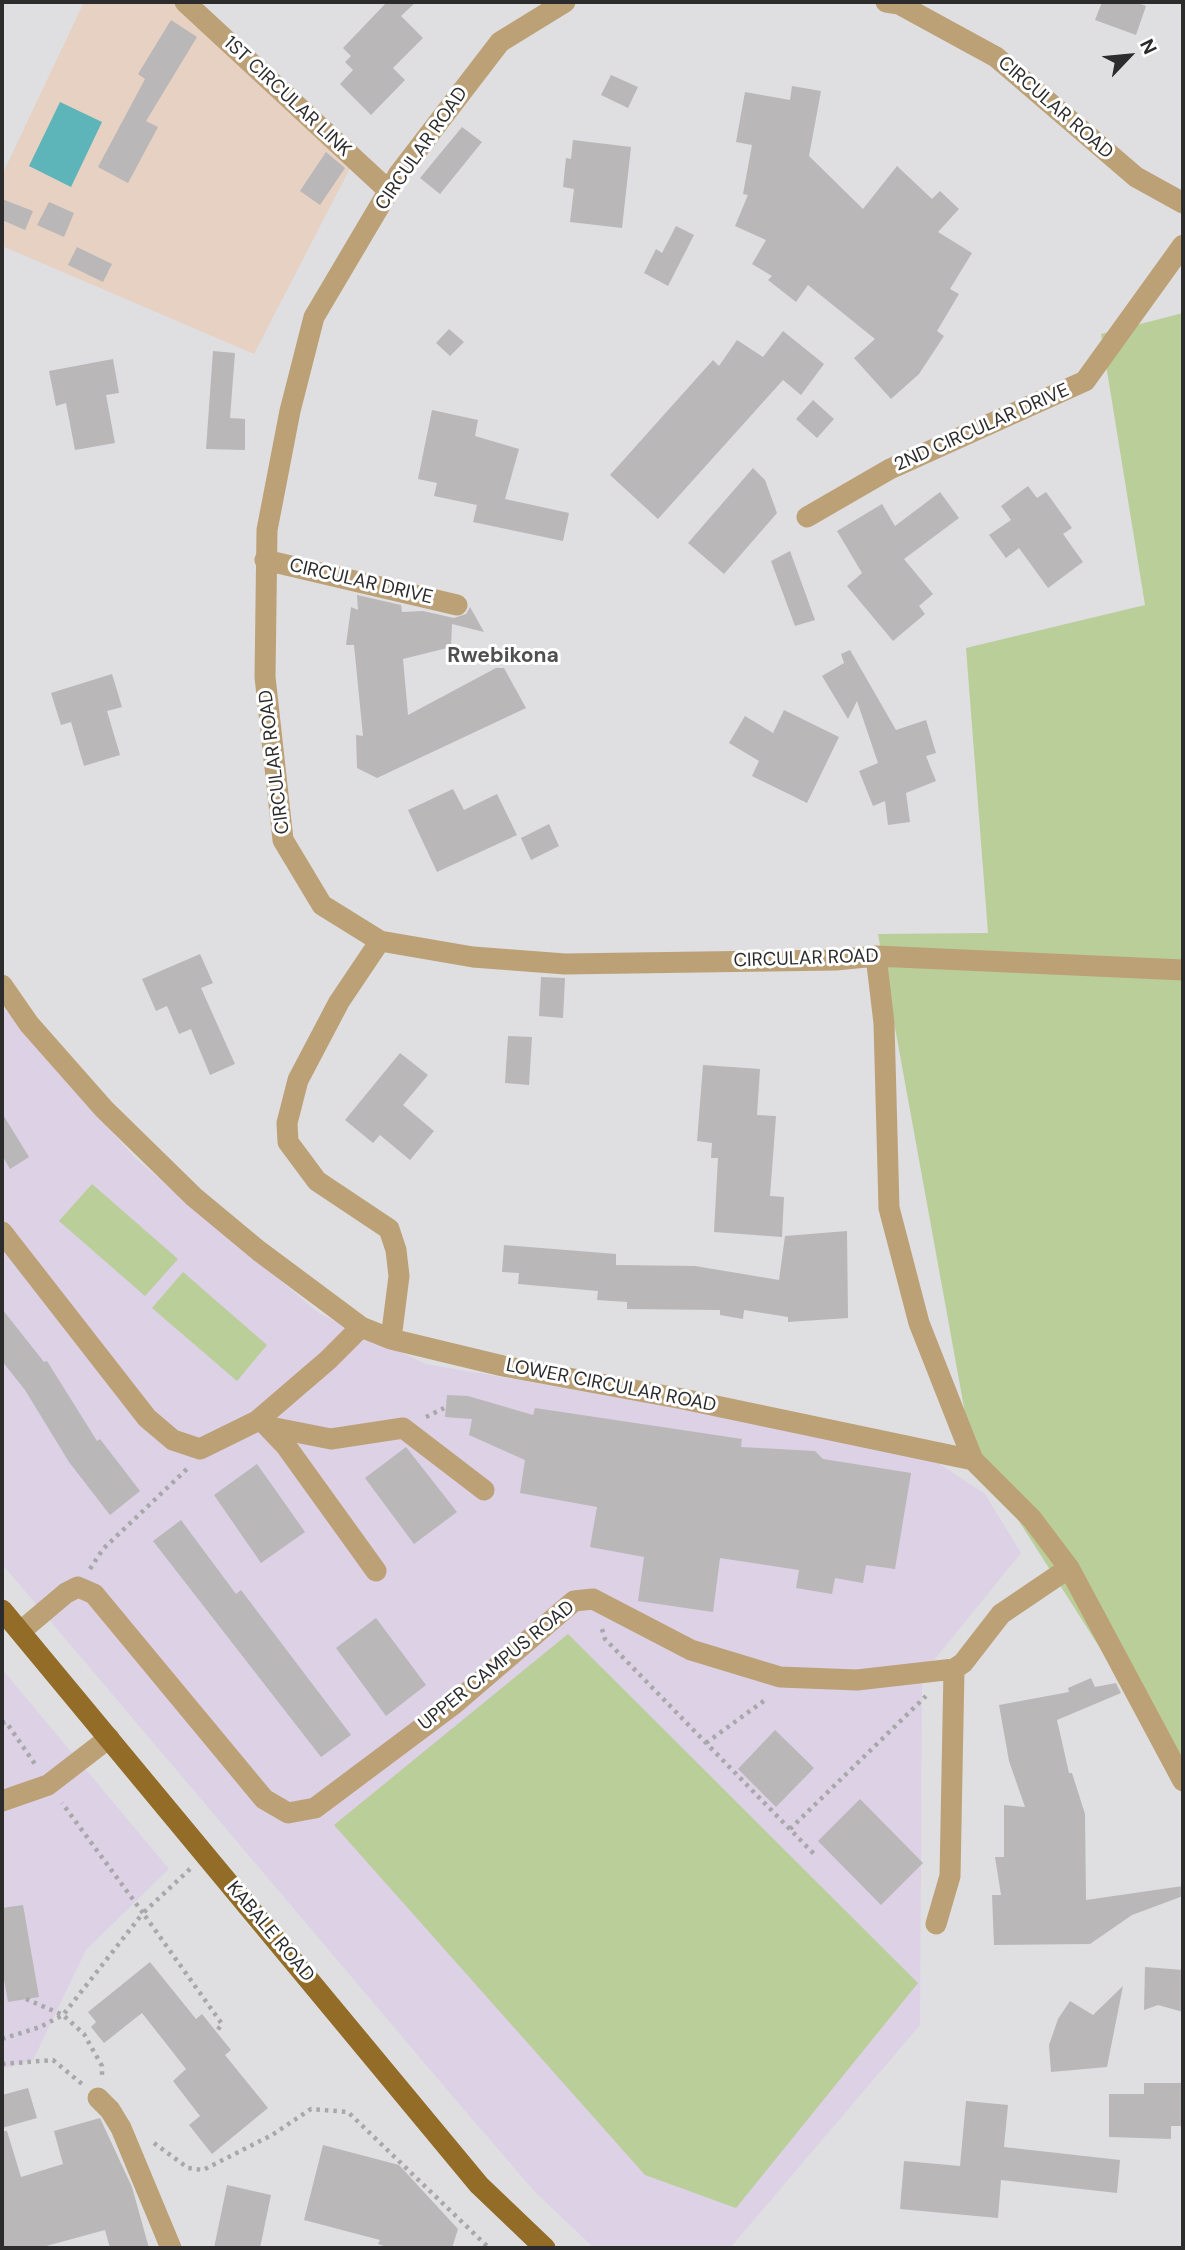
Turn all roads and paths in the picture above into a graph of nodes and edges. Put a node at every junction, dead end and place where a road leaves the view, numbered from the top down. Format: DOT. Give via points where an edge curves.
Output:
graph roads {
  1 [pos="185,2"];
  2 [pos="565,2"];
  3 [pos="886,2"];
  4 [pos="389,191"];
  5 [pos="1183,203"];
  6 [pos="1183,245"];
  7 [pos="807,517"];
  8 [pos="265,560"];
  9 [pos="457,605"];
  10 [pos="380,941"];
  11 [pos="876,956"];
  12 [pos="1183,970"];
  13 [pos="2,985"];
  14 [pos="2,1232"];
  15 [pos="361,1327"];
  16 [pos="391,1339"];
  17 [pos="263,1424"];
  18 [pos="200,1450"];
  19 [pos="973,1460"];
  20 [pos="484,1490"];
  21 [pos="1069,1568"];
  22 [pos="376,1571"];
  23 [pos="78,1587"];
  24 [pos="611,1606"];
  25 [pos="2,1609"];
  26 [pos="21,1631"];
  27 [pos="954,1669"];
  28 [pos="765,1700"];
  29 [pos="3,1721"];
  30 [pos="109,1738"];
  31 [pos="706,1743"];
  32 [pos="1183,1781"];
  33 [pos="48,1785"];
  34 [pos="2,1801"];
  35 [pos="790,1829"];
  36 [pos="206,1854"];
  37 [pos="814,1854"];
  38 [pos="144,1913"];
  39 [pos="936,1924"];
  40 [pos="26,1999"];
  41 [pos="63,2015"];
  42 [pos="216,2032"];
  43 [pos="2,2039"];
  44 [pos="2,2064"];
  45 [pos="98,2098"];
  46 [pos="147,2138"];
  47 [pos="171,2248"];
  48 [pos="489,2248"];
  49 [pos="544,2248"];
  1 -- 4 [label="street, 1ST CIRCULAR LINK"];
  2 -- 4 [label="street, CIRCULAR ROAD" via="500,41"];
  3 -- 5 [label="street, CIRCULAR ROAD" via="899,4 996,57 1136,177"];
  4 -- 8 [label="street, CIRCULAR ROAD" via="314,317 290,411"];
  6 -- 7 [label="street, 2ND CIRCULAR DRIVE" via="1086,381 890,469"];
  8 -- 9 [label="street, CIRCULAR DRIVE"];
  8 -- 10 [label="street, CIRCULAR ROAD" via="265,677 283,840 322,905"];
  10 -- 11 [label="street, CIRCULAR ROAD" via="473,957 565,964"];
  10 -- 16 [label="street" via="339,1002 298,1080 287,1132 288,1142 317,1181 389,1229 399,1276"];
  11 -- 12 [label="street, CIRCULAR ROAD"];
  11 -- 19 [label="street" via="884,1023 889,1208 919,1323"];
  13 -- 15 [label="street, LOWER CIRCULAR ROAD" via="29,1024 104,1109 194,1197"];
  14 -- 18 [label="street" via="147,1419 173,1440"];
  15 -- 16 [label="street, LOWER CIRCULAR ROAD"];
  15 -- 17 [label="street"];
  16 -- 19 [label="street, LOWER CIRCULAR ROAD" via="503,1366"];
  17 -- 18 [label="street"];
  17 -- 20 [label="street" via="331,1439 403,1429"];
  17 -- 22 [label="street"];
  18 -- 23 [label="path" via="185,1473 103,1549"];
  19 -- 21 [label="street" via="1032,1519"];
  21 -- 27 [label="street" via="1001,1615"];
  21 -- 32 [label="street"];
  23 -- 24 [label="street, UPPER CAMPUS ROAD" via="94,1594 264,1799 288,1814 315,1808 454,1704 574,1601 593,1599"];
  23 -- 26 [label="street"];
  24 -- 27 [label="street, UPPER CAMPUS ROAD" via="691,1650 780,1677 857,1680"];
  24 -- 31 [label="path" via="603,1623 605,1639"];
  25 -- 26 [label="main road, KABALE ROAD"];
  26 -- 30 [label="main road, KABALE ROAD"];
  27 -- 35 [label="path"];
  27 -- 39 [label="street" via="950,1876"];
  28 -- 31 [label="path"];
  29 -- 33 [label="path"];
  30 -- 33 [label="street"];
  30 -- 36 [label="main road, KABALE ROAD"];
  31 -- 35 [label="path"];
  33 -- 34 [label="street"];
  33 -- 38 [label="path"];
  35 -- 37 [label="path"];
  36 -- 38 [label="path"];
  36 -- 49 [label="main road, KABALE ROAD" via="479,2185"];
  38 -- 41 [label="path"];
  38 -- 42 [label="path" via="222,2024"];
  40 -- 41 [label="path"];
  41 -- 43 [label="path"];
  41 -- 45 [label="path" via="84,2034 102,2066"];
  44 -- 45 [label="path" via="53,2060"];
  45 -- 47 [label="street" via="121,2128"];
  46 -- 48 [label="path" via="176,2162 203,2170 311,2109 348,2112"];
}
